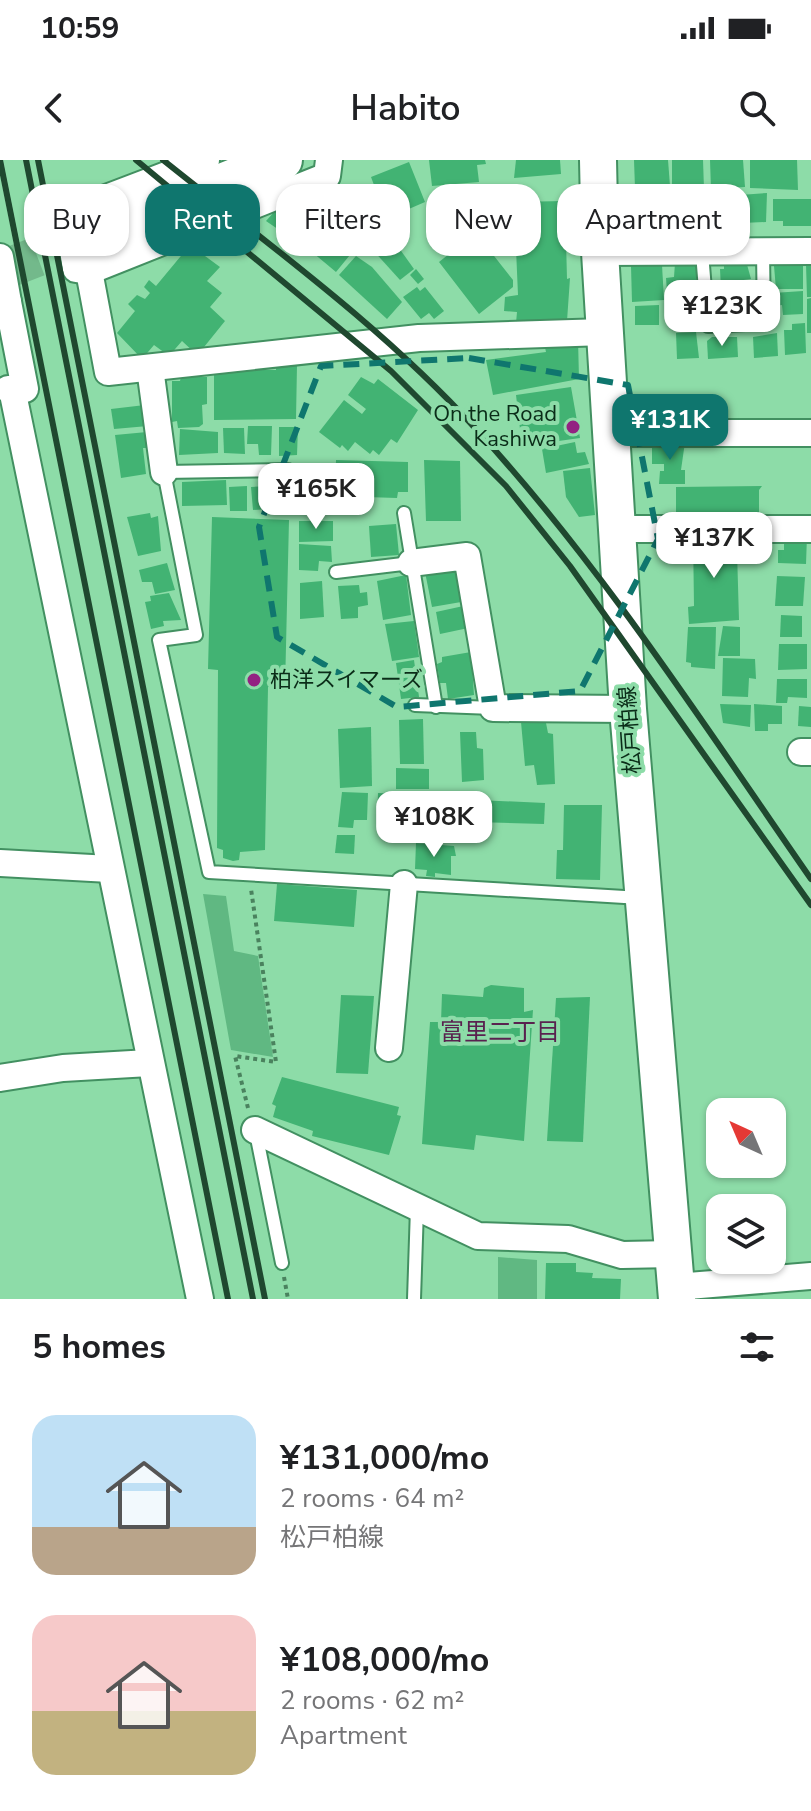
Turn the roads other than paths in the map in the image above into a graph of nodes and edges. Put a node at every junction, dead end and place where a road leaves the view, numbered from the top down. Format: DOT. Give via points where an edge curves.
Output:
graph roads {
  1 [pos="206,160"];
  2 [pos="282,160"];
  3 [pos="329,160"];
  4 [pos="598,160"];
  5 [pos="599,184"];
  6 [pos="129,189"];
  7 [pos="129,234"];
  8 [pos="129,241"];
  9 [pos="811,251"];
  10 [pos="750,252"];
  11 [pos="763,252"];
  12 [pos="74,256"];
  13 [pos="85,256"];
  14 [pos="86,256"];
  15 [pos="600,256"];
  16 [pos="702,256"];
  17 [pos="0,257"];
  18 [pos="4,303"];
  19 [pos="605,332"];
  20 [pos="150,368"];
  21 [pos="6,389"];
  22 [pos="613,433"];
  23 [pos="811,433"];
  24 [pos="288,470"];
  25 [pos="164,472"];
  26 [pos="404,513"];
  27 [pos="619,529"];
  28 [pos="811,529"];
  29 [pos="411,563"];
  30 [pos="336,572"];
  31 [pos="415,705"];
  32 [pos="436,707"];
  33 [pos="493,708"];
  34 [pos="628,709"];
  35 [pos="0,863"];
  36 [pos="110,869"];
  37 [pos="404,884"];
  38 [pos="641,898"];
  39 [pos="389,1048"];
  40 [pos="149,1063"];
  41 [pos="0,1078"];
  42 [pos="255,1130"];
  43 [pos="417,1208"];
  44 [pos="282,1263"];
  45 [pos="811,1276"];
  46 [pos="676,1280"];
  47 [pos="200,1299"];
  48 [pos="414,1299"];
  1 -- 6 [label="street"];
  2 -- 7 [label="main road"];
  3 -- 8 [label="street" via="327,176"];
  4 -- 5 [label="main road, 松戸柏線"];
  9 -- 11 [label="street"];
  10 -- 11 [label="street"];
  11 -- 16 [label="lane" via="764,323 708,326"];
  12 -- 13 [label="street" via="76,269"];
  14 -- 20 [label="street" via="108,372"];
  15 -- 19 [label="main road, 松戸柏線"];
  17 -- 18 [label="street"];
  18 -- 21 [label="street" via="25,389"];
  19 -- 20 [label="street" via="419,338"];
  19 -- 22 [label="main road, 松戸柏線"];
  20 -- 25 [label="street"];
  21 -- 36 [label="street"];
  22 -- 23 [label="street"];
  22 -- 27 [label="main road, 松戸柏線"];
  24 -- 25 [label="lane"];
  25 -- 37 [label="lane" via="196,635 159,640 209,872"];
  26 -- 29 [label="lane"];
  27 -- 28 [label="street"];
  27 -- 34 [label="main road, 松戸柏線"];
  29 -- 30 [label="lane"];
  29 -- 32 [label="lane"];
  29 -- 33 [label="street" via="467,556"];
  31 -- 32 [label="lane"];
  32 -- 33 [label="lane"];
  33 -- 34 [label="street"];
  34 -- 38 [label="main road, 松戸柏線"];
  35 -- 36 [label="street"];
  36 -- 40 [label="street"];
  37 -- 38 [label="lane"];
  37 -- 39 [label="street"];
  38 -- 46 [label="main road, 松戸柏線"];
  40 -- 41 [label="street"];
  40 -- 47 [label="street"];
  42 -- 43 [label="street"];
  42 -- 44 [label="lane"];
  43 -- 46 [label="street" via="478,1236 568,1239 622,1255"];
  43 -- 48 [label="lane"];
  45 -- 46 [label="street"];
}
